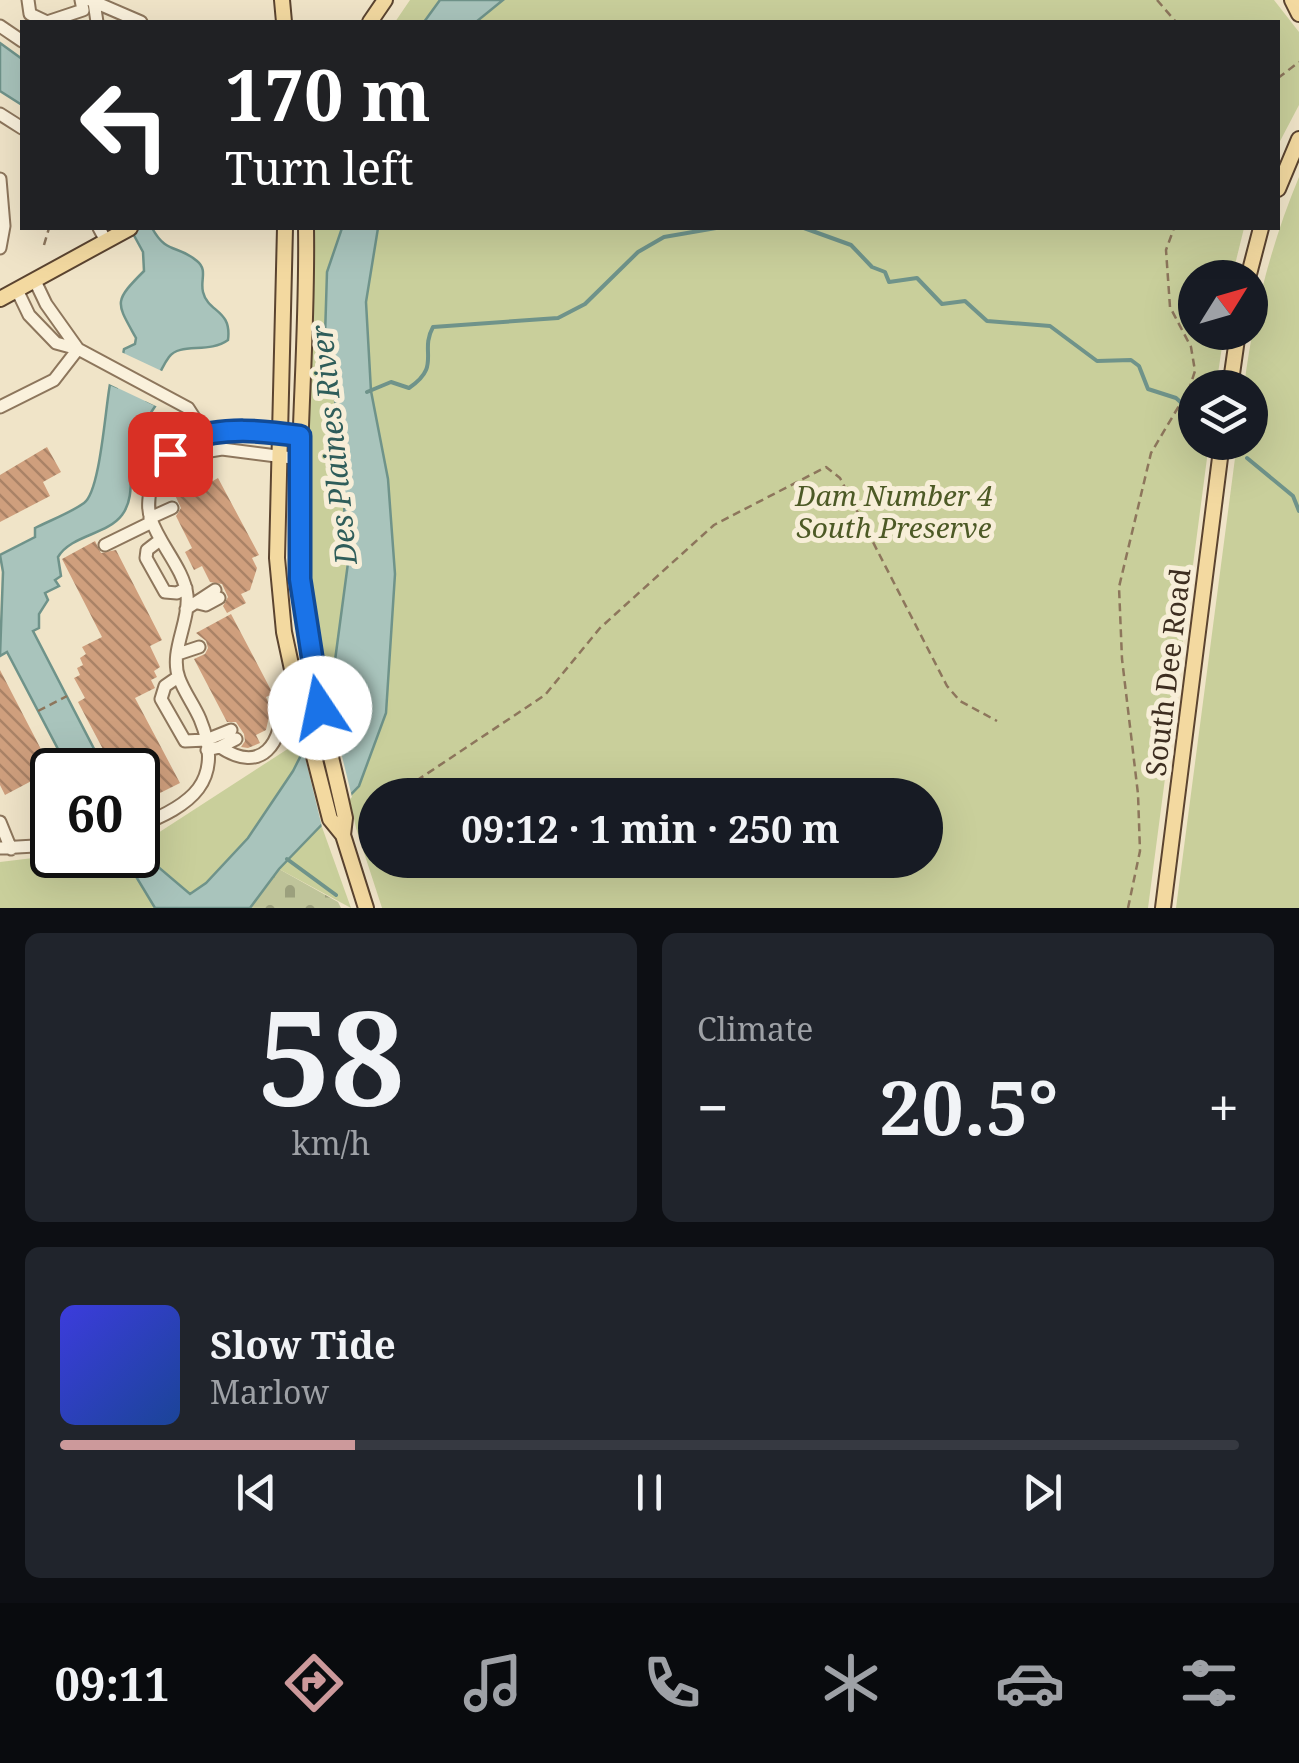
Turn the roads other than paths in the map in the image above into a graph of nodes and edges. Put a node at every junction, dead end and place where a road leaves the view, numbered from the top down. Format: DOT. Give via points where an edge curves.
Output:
graph roads {
  1 [pos="28,0"];
  2 [pos="1292,0"];
  3 [pos="87,3"];
  4 [pos="1299,14"];
  5 [pos="43,20"];
  6 [pos="51,20"];
  7 [pos="135,20"];
  8 [pos="1299,139"];
  9 [pos="0,179"];
  10 [pos="1280,184"];
  11 [pos="285,230"];
  12 [pos="306,230"];
  13 [pos="1260,230"];
  14 [pos="102,234"];
  15 [pos="0,248"];
  16 [pos="1253,260"];
  17 [pos="34,281"];
  18 [pos="17,290"];
  19 [pos="0,299"];
  20 [pos="78,349"];
  21 [pos="0,410"];
  22 [pos="281,433"];
  23 [pos="300,436"];
  24 [pos="202,438"];
  25 [pos="206,452"];
  26 [pos="281,458"];
  27 [pos="300,458"];
  28 [pos="1220,460"];
  29 [pos="150,490"];
  30 [pos="172,508"];
  31 [pos="151,520"];
  32 [pos="160,540"];
  33 [pos="105,545"];
  34 [pos="186,588"];
  35 [pos="217,594"];
  36 [pos="192,606"];
  37 [pos="199,647"];
  38 [pos="178,654"];
  39 [pos="178,677"];
  40 [pos="299,696"];
  41 [pos="234,735"];
  42 [pos="211,746"];
  43 [pos="160,818"];
  44 [pos="0,822"];
  45 [pos="342,835"];
  46 [pos="30,847"];
  47 [pos="5,849"];
  48 [pos="366,908"];
  49 [pos="1163,908"];
  1 -- 5 [label="street" via="30,14"];
  2 -- 4 [label="main road"];
  3 -- 6 [label="street"];
  3 -- 7 [label="street"];
  8 -- 10 [label="main road"];
  9 -- 15 [label="street"];
  11 -- 22 [label="main road"];
  12 -- 23 [label="main road"];
  13 -- 16 [label="main road"];
  14 -- 17 [label="main road"];
  17 -- 18 [label="main road"];
  17 -- 20 [label="street"];
  18 -- 19 [label="main road"];
  18 -- 20 [label="street" via="29,315 56,343"];
  20 -- 21 [label="street" via="54,380"];
  20 -- 24 [label="street" via="188,408"];
  22 -- 23 [label="street"];
  22 -- 24 [label="street"];
  22 -- 26 [label="main road"];
  23 -- 27 [label="main road"];
  24 -- 25 [label="street"];
  24 -- 29 [label="street" via="170,454 152,474"];
  25 -- 26 [label="street"];
  25 -- 29 [label="street"];
  26 -- 27 [label="street"];
  26 -- 40 [label="main road" via="277,558"];
  27 -- 45 [label="main road" via="300,579"];
  28 -- 49 [label="main road, South Dee Road"];
  29 -- 31 [label="street"];
  30 -- 31 [label="street"];
  31 -- 32 [label="street"];
  31 -- 33 [label="street"];
  32 -- 34 [label="street"];
  32 -- 34 [label="street" via="146,558 165,592"];
  34 -- 36 [label="street"];
  35 -- 36 [label="street" via="206,605"];
  36 -- 38 [label="street"];
  37 -- 38 [label="street"];
  38 -- 39 [label="street"];
  39 -- 42 [label="street"];
  39 -- 42 [label="street" via="164,686 162,699 185,740"];
  40 -- 42 [label="street" via="282,702 273,746 253,759"];
  40 -- 45 [label="main road" via="330,819"];
  41 -- 42 [label="street"];
  42 -- 43 [label="street" via="194,798"];
  44 -- 47 [label="street"];
  45 -- 48 [label="main road"];
  46 -- 47 [label="street"];
}
